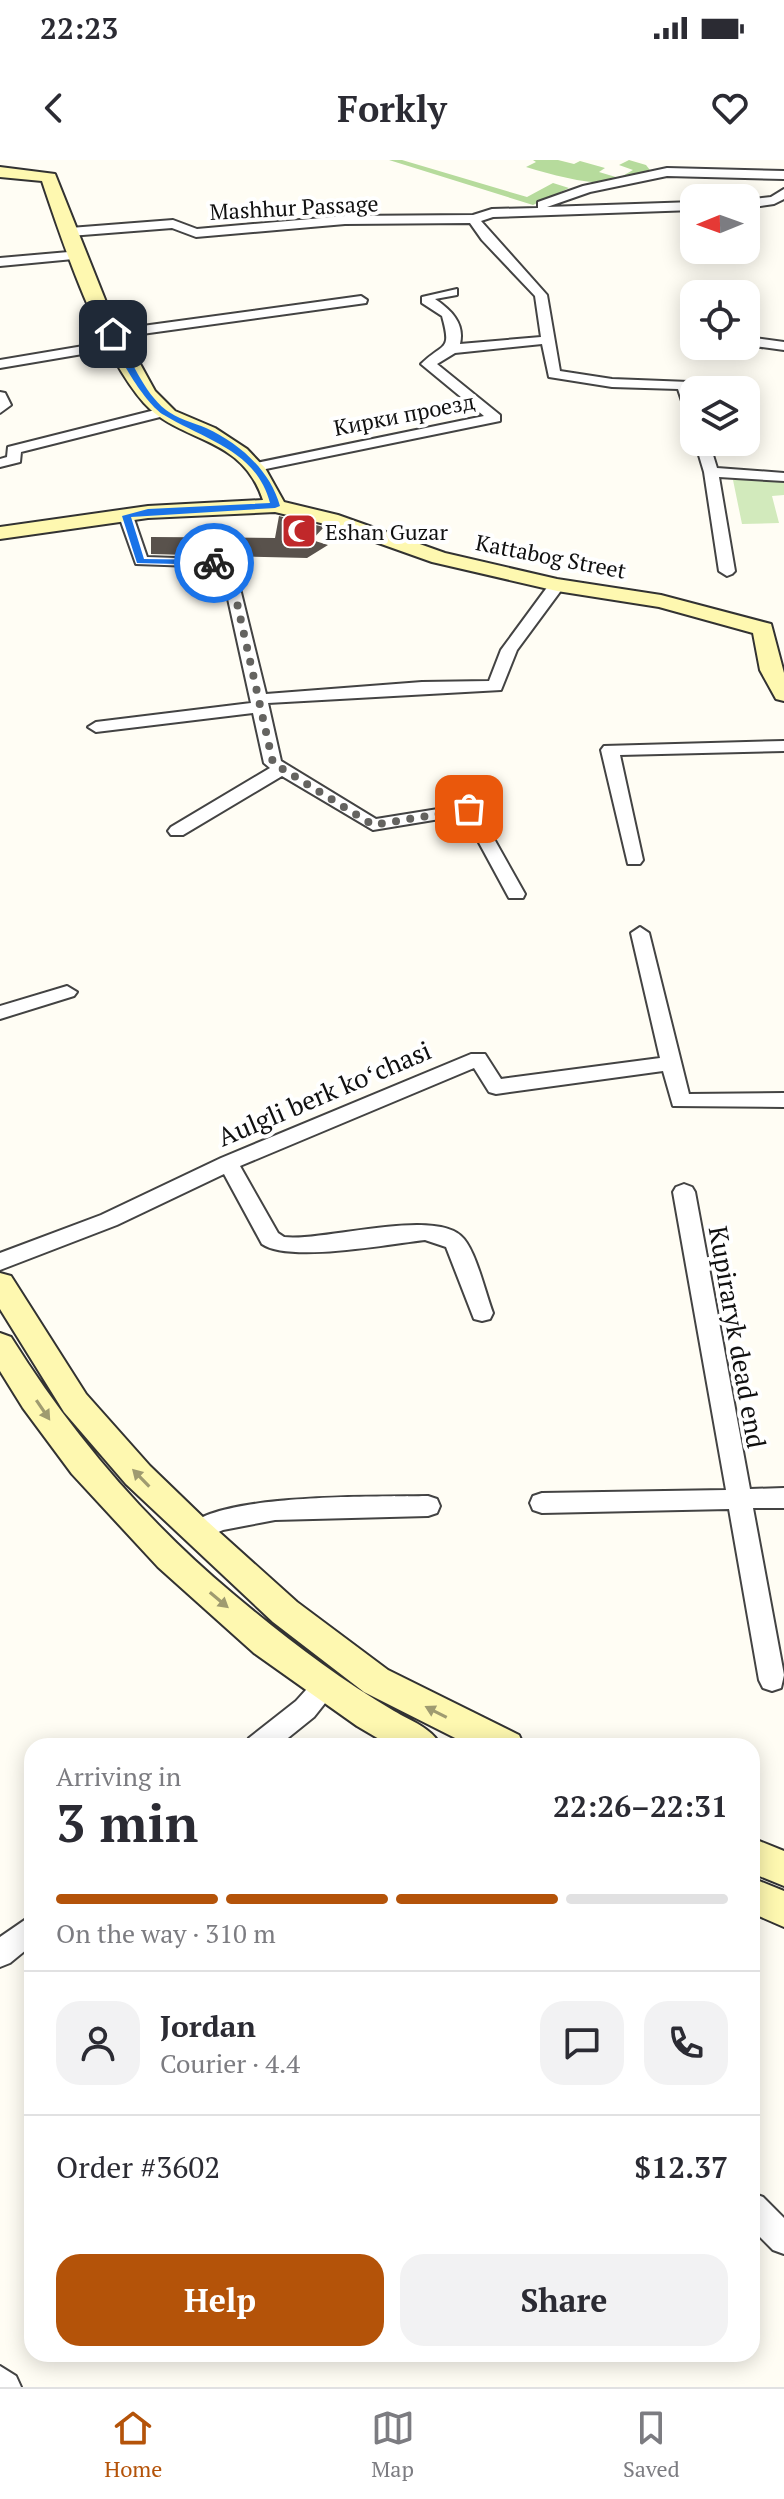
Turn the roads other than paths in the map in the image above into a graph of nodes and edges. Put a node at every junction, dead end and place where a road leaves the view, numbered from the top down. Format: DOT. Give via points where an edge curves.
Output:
graph roads {
  1 [pos="651,160"];
  2 [pos="0,172"];
  3 [pos="667,172"];
  4 [pos="784,175"];
  5 [pos="784,193"];
  6 [pos="760,202"];
  7 [pos="680,206"];
  8 [pos="523,212"];
  9 [pos="474,219"];
  10 [pos="70,232"];
  11 [pos="80,255"];
  12 [pos="0,262"];
  13 [pos="452,292"];
  14 [pos="361,300"];
  15 [pos="116,339"];
  16 [pos="547,340"];
  17 [pos="760,343"];
  18 [pos="784,346"];
  19 [pos="452,349"];
  20 [pos="0,364"];
  21 [pos="680,385"];
  22 [pos="0,396"];
  23 [pos="0,409"];
  24 [pos="163,412"];
  25 [pos="706,456"];
  26 [pos="0,463"];
  27 [pos="256,467"];
  28 [pos="711,472"];
  29 [pos="784,477"];
  30 [pos="275,506"];
  31 [pos="126,516"];
  32 [pos="0,533"];
  33 [pos="727,571"];
  34 [pos="557,585"];
  35 [pos="784,694"];
  36 [pos="260,703"];
  37 [pos="96,727"];
  38 [pos="784,746"];
  39 [pos="281,769"];
  40 [pos="177,831"];
  41 [pos="634,860"];
  42 [pos="516,894"];
  43 [pos="640,933"];
  44 [pos="67,992"];
  45 [pos="0,1013"];
  46 [pos="671,1063"];
  47 [pos="784,1100"];
  48 [pos="228,1163"];
  49 [pos="684,1192"];
  50 [pos="0,1262"];
  51 [pos="0,1284"];
  52 [pos="482,1313"];
  53 [pos="0,1345"];
  54 [pos="784,1498"];
  55 [pos="738,1500"];
  56 [pos="542,1503"];
  57 [pos="428,1506"];
  58 [pos="196,1532"];
  59 [pos="772,1680"];
  60 [pos="324,1688"];
  61 [pos="268,1738"];
  62 [pos="409,1738"];
  63 [pos="490,1738"];
  64 [pos="760,1858"];
  65 [pos="784,1869"];
  66 [pos="760,1898"];
  67 [pos="784,1909"];
  68 [pos="24,1934"];
  69 [pos="0,1954"];
  70 [pos="760,2216"];
  71 [pos="784,2239"];
  72 [pos="0,2382"];
  73 [pos="5,2387"];
  1 -- 3 [label="street"];
  2 -- 10 [label="street" via="49,177"];
  3 -- 4 [label="street"];
  3 -- 8 [label="street" via="587,189"];
  5 -- 6 [label="street"];
  7 -- 8 [label="street"];
  8 -- 9 [label="street, Mashhur Passage"];
  9 -- 10 [label="street, Mashhur Passage" via="345,220 196,233 173,224"];
  9 -- 16 [label="street" via="541,295"];
  10 -- 11 [label="street"];
  11 -- 12 [label="street"];
  11 -- 15 [label="street"];
  13 -- 19 [label="street" via="427,300 448,314 455,338"];
  14 -- 15 [label="street"];
  15 -- 20 [label="street"];
  15 -- 24 [label="street" via="135,376"];
  16 -- 19 [label="street"];
  16 -- 21 [label="street" via="554,374"];
  17 -- 18 [label="street"];
  19 -- 27 [label="street, Кирки проезд" via="428,364 495,418"];
  22 -- 23 [label="street"];
  24 -- 26 [label="street" via="13,450 15,459"];
  24 -- 27 [label="street" via="211,433"];
  25 -- 28 [label="street"];
  27 -- 30 [label="street" via="270,486"];
  28 -- 29 [label="street"];
  28 -- 33 [label="street"];
  30 -- 31 [label="street, Kattabog Street"];
  30 -- 34 [label="street, Kattabog Street" via="331,519 439,558"];
  31 -- 32 [label="street, Kattabog Street"];
  31 -- 36 [label="street" via="141,561 228,563"];
  34 -- 35 [label="street, Kattabog Street" via="661,601 763,629 771,670"];
  34 -- 36 [label="street" via="509,650 495,686 422,687"];
  36 -- 37 [label="street"];
  36 -- 39 [label="street" via="273,763"];
  38 -- 41 [label="street" via="610,750"];
  39 -- 40 [label="street"];
  39 -- 42 [label="street" via="373,825 469,809"];
  43 -- 46 [label="street"];
  44 -- 45 [label="street"];
  46 -- 47 [label="street" via="680,1101"];
  46 -- 48 [label="street, Aulgli berk koʻchasi" via="496,1087 478,1059"];
  48 -- 50 [label="street, Aulgli berk koʻchasi" via="109,1220"];
  48 -- 52 [label="street" via="278,1244 425,1232 444,1235 455,1242"];
  49 -- 55 [label="street, Kupiraryk dead end"];
  58 -- 51 [label="street, one-way" via="75,1403"];
  53 -- 60 [label="street, one-way" via="46,1416 119,1505 176,1565"];
  54 -- 55 [label="street"];
  55 -- 56 [label="street"];
  55 -- 59 [label="street, Kupiraryk dead end"];
  57 -- 58 [label="street" via="265,1512 215,1521"];
  63 -- 58 [label="street, one-way" via="376,1681 285,1612"];
  60 -- 61 [label="street"];
  60 -- 62 [label="street"];
  64 -- 65 [label="street"];
  66 -- 67 [label="street"];
  68 -- 69 [label="street"];
  70 -- 71 [label="street"];
  72 -- 73 [label="street"];
}
